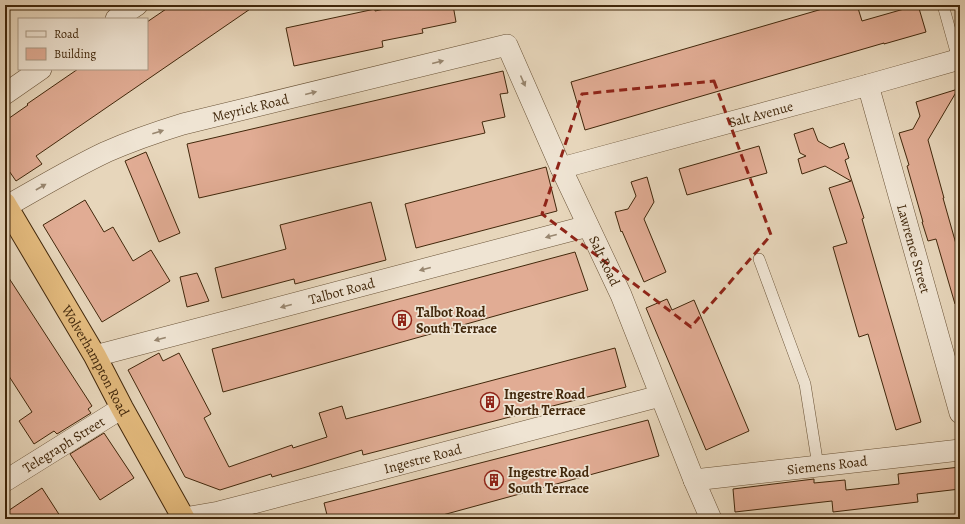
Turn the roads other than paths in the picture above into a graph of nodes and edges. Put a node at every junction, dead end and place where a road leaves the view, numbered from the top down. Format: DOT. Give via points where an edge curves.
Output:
graph roads {
  1 [pos="136,5"];
  2 [pos="943,5"];
  3 [pos="117,18"];
  4 [pos="507,45"];
  5 [pos="959,59"];
  6 [pos="40,70"];
  7 [pos="868,85"];
  8 [pos="5,94"];
  9 [pos="561,168"];
  10 [pos="6,205"];
  11 [pos="588,226"];
  12 [pos="759,259"];
  13 [pos="95,356"];
  14 [pos="660,396"];
  15 [pos="122,408"];
  16 [pos="960,413"];
  17 [pos="960,450"];
  18 [pos="818,466"];
  19 [pos="694,480"];
  20 [pos="5,481"];
  21 [pos="222,515"];
  22 [pos="184,519"];
  23 [pos="711,519"];
  1 -- 3 [label="street"];
  2 -- 5 [label="lane"];
  4 -- 9 [label="street, Salt Road, one-way"];
  10 -- 4 [label="street, Meyrick Road, one-way" via="106,152 154,133"];
  5 -- 7 [label="street, Salt Avenue"];
  6 -- 8 [label="street"];
  7 -- 9 [label="street, Salt Avenue"];
  7 -- 16 [label="street, Lawrence Street"];
  9 -- 11 [label="street, Salt Road"];
  10 -- 13 [label="highway, Wolverhampton Road"];
  11 -- 13 [label="street, Talbot Road, one-way"];
  11 -- 14 [label="street, Salt Road" via="621,295"];
  12 -- 18 [label="lane" via="805,384"];
  13 -- 15 [label="highway, Wolverhampton Road"];
  14 -- 19 [label="street, Salt Road"];
  14 -- 21 [label="street, Ingestre Road"];
  15 -- 20 [label="street, Telegraph Street"];
  15 -- 22 [label="highway, Wolverhampton Road"];
  17 -- 18 [label="street, Siemens Road"];
  18 -- 19 [label="street, Siemens Road"];
  19 -- 23 [label="street, Salt Road"];
  21 -- 22 [label="street, Ingestre Road"];
}
